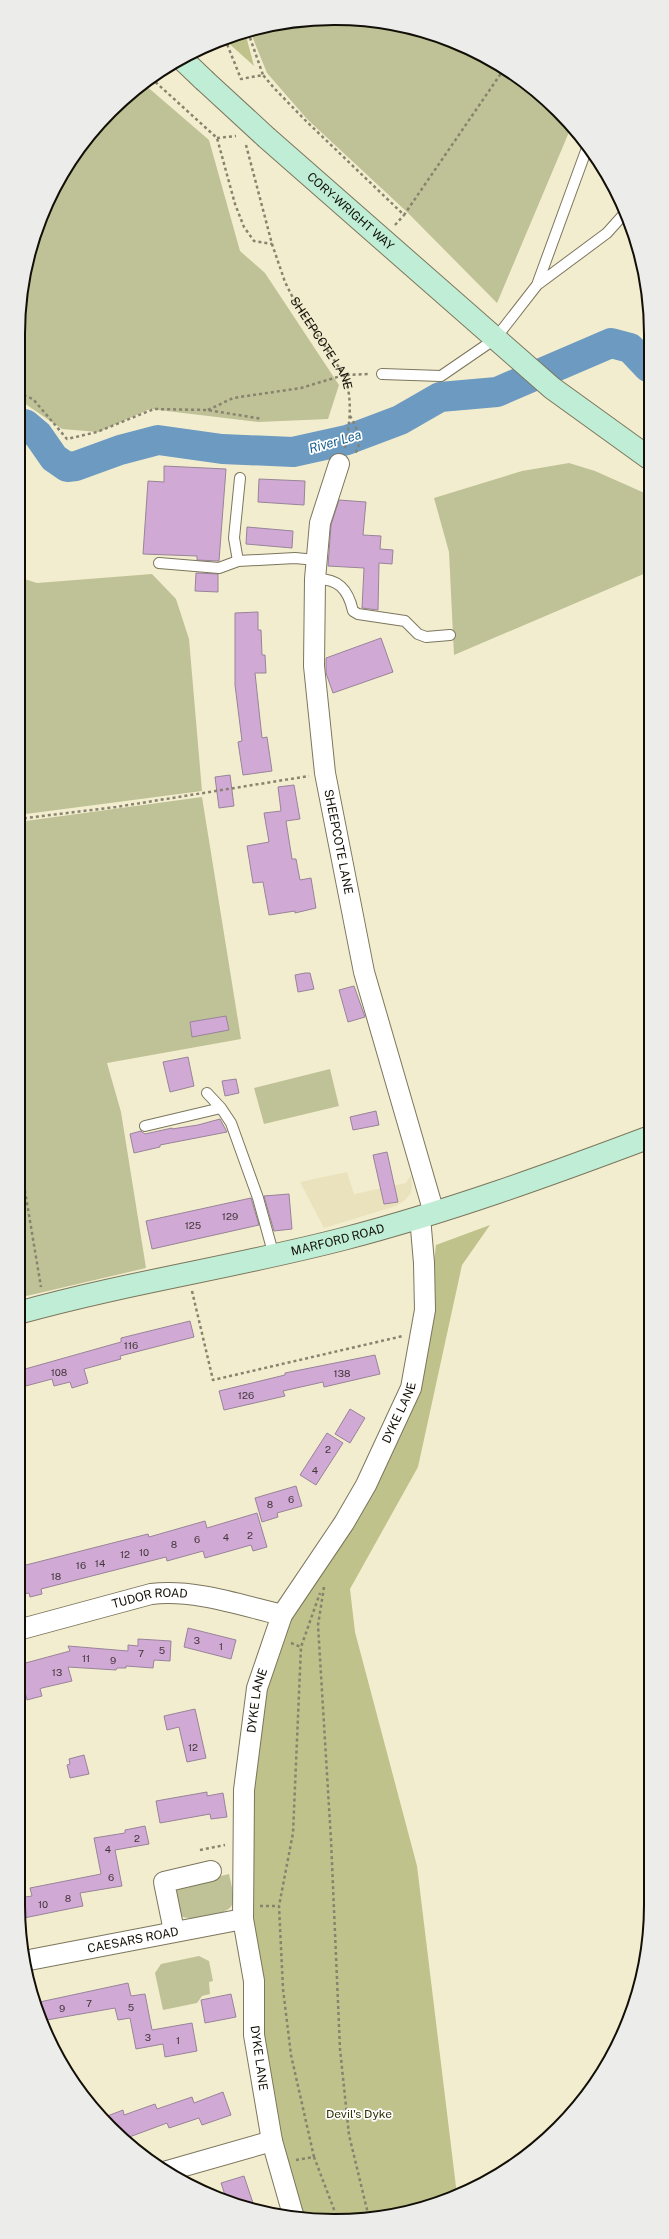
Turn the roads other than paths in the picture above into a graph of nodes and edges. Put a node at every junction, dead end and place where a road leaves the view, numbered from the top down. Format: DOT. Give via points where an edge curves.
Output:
graph roads {
  1 [pos="186,63"];
  2 [pos="585,153"];
  3 [pos="621,218"];
  4 [pos="537,285"];
  5 [pos="495,339"];
  6 [pos="382,374"];
  7 [pos="644,454"];
  8 [pos="346,455"];
  9 [pos="240,478"];
  10 [pos="238,561"];
  11 [pos="159,563"];
  12 [pos="315,569"];
  13 [pos="450,635"];
  14 [pos="207,1093"];
  15 [pos="221,1108"];
  16 [pos="145,1126"];
  17 [pos="644,1139"];
  18 [pos="427,1215"];
  19 [pos="274,1256"];
  20 [pos="25,1311"];
  21 [pos="282,1616"];
  22 [pos="25,1628"];
  23 [pos="210,1871"];
  24 [pos="243,1919"];
  25 [pos="174,1931"];
  26 [pos="30,1960"];
  27 [pos="272,2141"];
  28 [pos="175,2170"];
  29 [pos="292,2211"];
  1 -- 5 [label="street, CORY-WRIGHT WAY, bridge" via="267,138"];
  2 -- 4 [label="lane"];
  3 -- 4 [label="lane" via="607,233"];
  4 -- 5 [label="lane"];
  5 -- 6 [label="lane" via="441,376"];
  5 -- 7 [label="street, CORY-WRIGHT WAY" via="552,388"];
  8 -- 12 [label="street, SHEEPCOTE LANE" via="320,523"];
  9 -- 10 [label="lane" via="234,538"];
  10 -- 11 [label="lane" via="219,568"];
  10 -- 12 [label="lane" via="295,558"];
  12 -- 13 [label="lane" via="340,585 347,594 353,611 358,614 405,621 418,634 426,637"];
  12 -- 18 [label="street, SHEEPCOTE LANE" via="314,666 325,773 364,972"];
  14 -- 15 [label="lane"];
  15 -- 16 [label="lane"];
  15 -- 19 [label="lane" via="232,1123 258,1198"];
  17 -- 18 [label="street, MARFORD ROAD" via="558,1172"];
  18 -- 19 [label="street, MARFORD ROAD"];
  18 -- 21 [label="street, DYKE LANE" via="425,1310 411,1388 366,1484 344,1523"];
  19 -- 20 [label="street, MARFORD ROAD"];
  21 -- 22 [label="street, TUDOR ROAD" via="170,1592 151,1594"];
  21 -- 24 [label="street, DYKE LANE" via="257,1688 244,1790"];
  23 -- 25 [label="street" via="164,1882"];
  24 -- 25 [label="street, CAESARS ROAD"];
  24 -- 27 [label="street, DYKE LANE" via="254,1981 254,2035"];
  25 -- 26 [label="street, CAESARS ROAD"];
  27 -- 28 [label="street"];
  27 -- 29 [label="street, DYKE LANE"];
}
